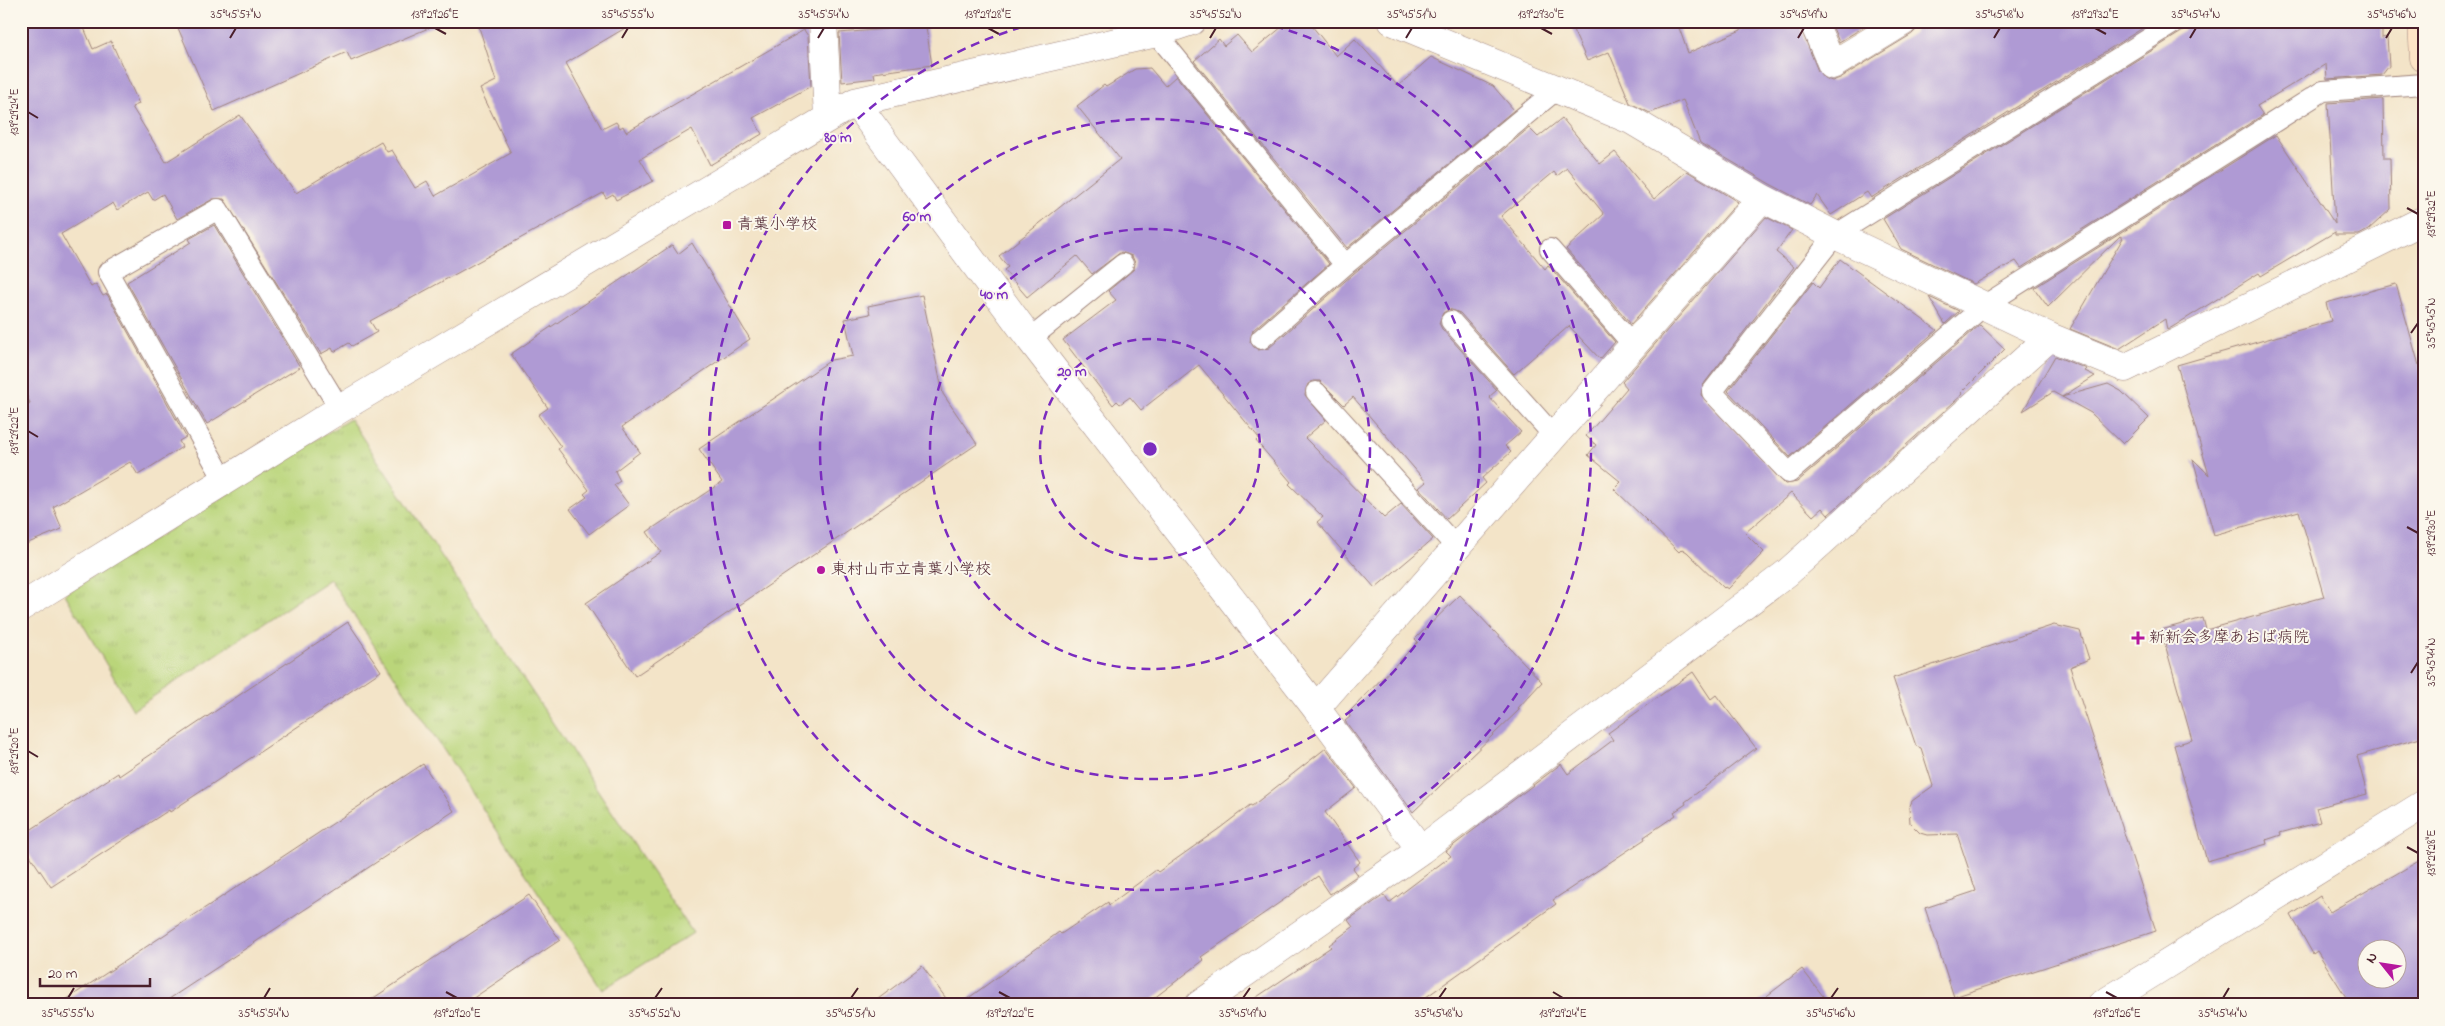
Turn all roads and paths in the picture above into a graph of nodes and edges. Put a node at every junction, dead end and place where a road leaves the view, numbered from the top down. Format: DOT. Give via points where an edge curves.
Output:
graph roads {
  1 [pos="824,21"];
  2 [pos="1192,21"];
  3 [pos="1392,21"];
  4 [pos="1813,21"];
  5 [pos="1904,21"];
  6 [pos="2177,21"];
  7 [pos="2422,21"];
  8 [pos="1156,33"];
  9 [pos="2424,58"];
  10 [pos="2424,84"];
  11 [pos="1556,90"];
  12 [pos="855,102"];
  13 [pos="828,116"];
  14 [pos="1762,198"];
  15 [pos="2424,220"];
  16 [pos="1835,235"];
  17 [pos="1550,249"];
  18 [pos="1123,264"];
  19 [pos="1345,265"];
  20 [pos="1985,305"];
  21 [pos="1451,320"];
  22 [pos="2050,337"];
  23 [pos="1030,339"];
  24 [pos="1261,339"];
  25 [pos="1633,345"];
  26 [pos="1316,392"];
  27 [pos="340,409"];
  28 [pos="1554,436"];
  29 [pos="224,480"];
  30 [pos="1456,547"];
  31 [pos="21,607"];
  32 [pos="1316,708"];
  33 [pos="2424,804"];
  34 [pos="1421,850"];
  35 [pos="1199,1005"];
  36 [pos="2101,1005"];
  1 -- 13 [label="street"];
  2 -- 8 [label="street"];
  3 -- 11 [label="street"];
  4 -- 5 [label="street" via="1832,65"];
  6 -- 16 [label="lane"];
  7 -- 9 [label="main road"];
  8 -- 12 [label="street"];
  8 -- 19 [label="lane"];
  10 -- 20 [label="lane" via="2323,91"];
  11 -- 14 [label="street" via="1631,120"];
  11 -- 19 [label="lane"];
  12 -- 13 [label="street"];
  12 -- 23 [label="street"];
  13 -- 27 [label="street"];
  14 -- 16 [label="street"];
  14 -- 25 [label="street"];
  15 -- 22 [label="street" via="2125,368"];
  16 -- 20 [label="street"];
  16 -- 20 [label="lane" via="1712,392 1789,474"];
  17 -- 25 [label="lane"];
  18 -- 23 [label="lane"];
  19 -- 24 [label="lane"];
  20 -- 22 [label="street"];
  21 -- 28 [label="lane"];
  22 -- 34 [label="street" via="1787,574"];
  23 -- 32 [label="street"];
  25 -- 28 [label="street"];
  26 -- 30 [label="lane"];
  27 -- 29 [label="street"];
  27 -- 29 [label="lane" via="218,209 108,272"];
  28 -- 30 [label="street"];
  29 -- 31 [label="street"];
  30 -- 32 [label="street"];
  32 -- 34 [label="street"];
  33 -- 36 [label="street"];
  34 -- 35 [label="street"];
}
